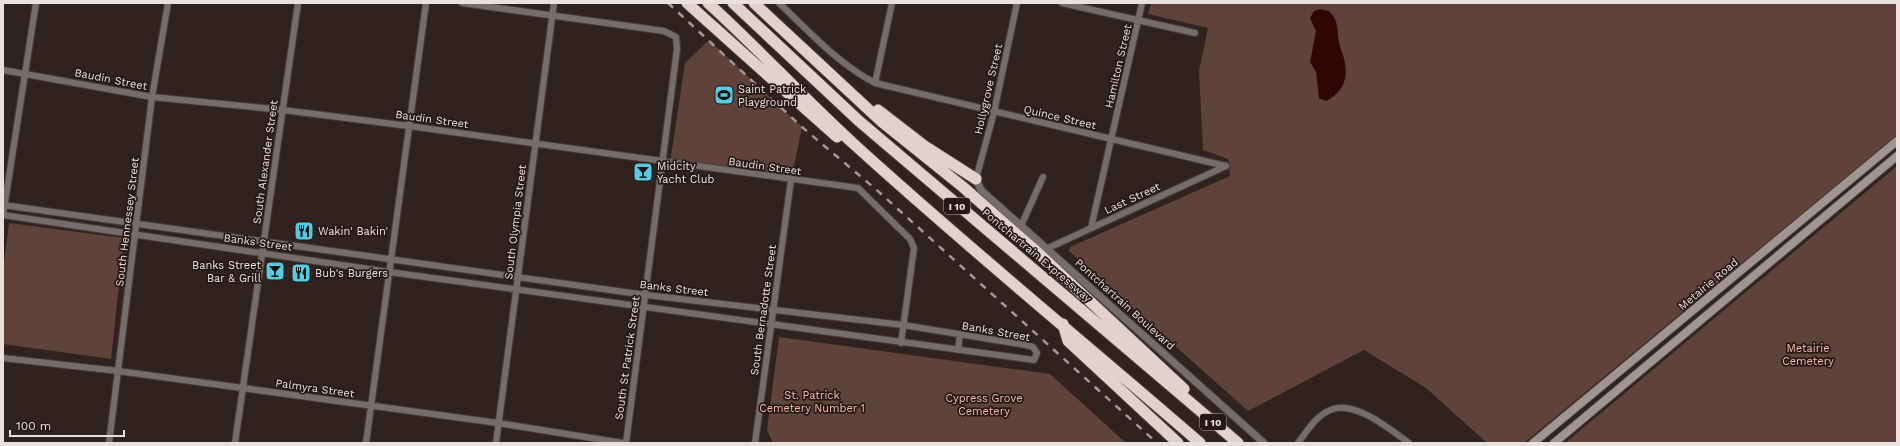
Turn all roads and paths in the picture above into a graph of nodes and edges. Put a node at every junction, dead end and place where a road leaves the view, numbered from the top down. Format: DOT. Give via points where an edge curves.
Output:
graph roads {
  1 [pos="36,3"];
  2 [pos="168,3"];
  3 [pos="298,3"];
  4 [pos="426,3"];
  5 [pos="462,3"];
  6 [pos="554,3"];
  7 [pos="687,3"];
  8 [pos="708,3"];
  9 [pos="733,3"];
  10 [pos="754,3"];
  11 [pos="779,3"];
  12 [pos="892,3"];
  13 [pos="1017,3"];
  14 [pos="1062,3"];
  15 [pos="1142,3"];
  16 [pos="552,17"];
  17 [pos="1138,20"];
  18 [pos="1196,34"];
  19 [pos="818,63"];
  20 [pos="3,70"];
  21 [pos="26,73"];
  22 [pos="875,83"];
  23 [pos="152,97"];
  24 [pos="282,110"];
  25 [pos="994,112"];
  26 [pos="409,126"];
  27 [pos="1111,139"];
  28 [pos="1897,142"];
  29 [pos="535,144"];
  30 [pos="854,144"];
  31 [pos="1897,156"];
  32 [pos="663,162"];
  33 [pos="1226,166"];
  34 [pos="1043,177"];
  35 [pos="976,179"];
  36 [pos="791,180"];
  37 [pos="4,206"];
  38 [pos="3,215"];
  39 [pos="137,225"];
  40 [pos="1021,226"];
  41 [pos="1091,228"];
  42 [pos="136,234"];
  43 [pos="264,242"];
  44 [pos="1046,249"];
  45 [pos="263,252"];
  46 [pos="390,260"];
  47 [pos="389,272"];
  48 [pos="519,276"];
  49 [pos="517,290"];
  50 [pos="646,295"];
  51 [pos="644,307"];
  52 [pos="774,310"];
  53 [pos="1062,323"];
  54 [pos="903,325"];
  55 [pos="772,326"];
  56 [pos="960,334"];
  57 [pos="901,343"];
  58 [pos="958,350"];
  59 [pos="3,358"];
  60 [pos="118,371"];
  61 [pos="242,389"];
  62 [pos="1188,401"];
  63 [pos="371,406"];
  64 [pos="498,424"];
  65 [pos="109,443"];
  66 [pos="235,443"];
  67 [pos="366,443"];
  68 [pos="496,443"];
  69 [pos="624,443"];
  70 [pos="755,443"];
  71 [pos="1178,443"];
  72 [pos="1200,443"];
  73 [pos="1238,443"];
  74 [pos="1264,443"];
  75 [pos="1298,443"];
  76 [pos="1409,443"];
  77 [pos="1533,443"];
  78 [pos="1554,443"];
  1 -- 21 [label="street"];
  2 -- 23 [label="street, South Hennessey Street"];
  3 -- 24 [label="street, South Alexander Street"];
  4 -- 26 [label="street"];
  5 -- 16 [label="street"];
  6 -- 16 [label="street, South Olympia Street"];
  7 -- 30 [label="highway" via="845,144"];
  8 -- 30 [label="highway, I 10"];
  9 -- 62 [label="highway, Pontchartrain Expressway / I 10" via="864,125"];
  10 -- 19 [label="highway"];
  11 -- 22 [label="street, Quince Street" via="841,61"];
  12 -- 22 [label="street"];
  13 -- 25 [label="street, Hollygrove Street"];
  14 -- 17 [label="street"];
  15 -- 17 [label="street, Hamilton Street"];
  16 -- 29 [label="street, South Olympia Street"];
  16 -- 32 [label="street, South St Patrick Street" via="664,31 676,37 677,49"];
  17 -- 18 [label="street"];
  17 -- 27 [label="street, Hamilton Street"];
  19 -- 35 [label="highway" via="826,66 926,147"];
  19 -- 62 [label="highway" via="882,122 963,187 1043,258 1184,388"];
  20 -- 21 [label="street, Baudin Street"];
  21 -- 23 [label="street, Baudin Street"];
  21 -- 37 [label="street"];
  22 -- 25 [label="street, Quince Street"];
  23 -- 24 [label="street, Baudin Street"];
  23 -- 39 [label="street, South Hennessey Street"];
  24 -- 26 [label="street, Baudin Street"];
  24 -- 43 [label="street, South Alexander Street"];
  25 -- 27 [label="street, Quince Street"];
  25 -- 35 [label="street, Hollygrove Street"];
  26 -- 29 [label="street, Baudin Street"];
  26 -- 46 [label="street"];
  27 -- 33 [label="street, Quince Street"];
  27 -- 41 [label="street, Hamilton Street"];
  28 -- 77 [label="main road, Metairie Road"];
  29 -- 32 [label="street, Baudin Street"];
  29 -- 48 [label="street, South Olympia Street"];
  30 -- 53 [label="highway, I 10"];
  31 -- 78 [label="main road, Metairie Road"];
  32 -- 36 [label="street, Baudin Street"];
  32 -- 50 [label="street, South St Patrick Street"];
  33 -- 41 [label="street, Last Street"];
  34 -- 40 [label="street"];
  35 -- 40 [label="street, Pontchartrain Boulevard" via="981,190"];
  36 -- 52 [label="street, South Bernadotte Street"];
  36 -- 54 [label="street, Baudin Street" via="858,188 910,239 914,248"];
  37 -- 38 [label="street"];
  37 -- 39 [label="street, Banks Street"];
  38 -- 42 [label="street, Banks Street"];
  39 -- 42 [label="street, South Hennessey Street"];
  39 -- 43 [label="street, Banks Street"];
  40 -- 44 [label="street, Pontchartrain Boulevard"];
  41 -- 44 [label="street, Last Street"];
  42 -- 45 [label="street, Banks Street"];
  42 -- 60 [label="street, South Hennessey Street"];
  43 -- 45 [label="street, South Alexander Street"];
  43 -- 46 [label="street, Banks Street"];
  44 -- 74 [label="street, Pontchartrain Boulevard"];
  45 -- 47 [label="street, Banks Street"];
  45 -- 61 [label="street, South Alexander Street"];
  46 -- 47 [label="street"];
  46 -- 48 [label="street, Banks Street"];
  47 -- 49 [label="street, Banks Street"];
  47 -- 63 [label="street"];
  48 -- 49 [label="street, South Olympia Street"];
  48 -- 50 [label="street, Banks Street"];
  49 -- 51 [label="street, Banks Street"];
  49 -- 64 [label="street, South Olympia Street"];
  50 -- 51 [label="street, South St Patrick Street"];
  50 -- 52 [label="street, Banks Street"];
  51 -- 55 [label="street, Banks Street"];
  51 -- 69 [label="street, South St Patrick Street"];
  52 -- 54 [label="street, Banks Street"];
  52 -- 55 [label="street, South Bernadotte Street"];
  53 -- 71 [label="highway" via="1068,341"];
  53 -- 72 [label="highway, I 10"];
  54 -- 56 [label="street, Banks Street"];
  54 -- 57 [label="street"];
  55 -- 57 [label="street, Banks Street"];
  55 -- 70 [label="street, South Bernadotte Street"];
  56 -- 58 [label="street"];
  56 -- 58 [label="street, Banks Street" via="1026,345 1037,353 1034,360"];
  57 -- 58 [label="street, Banks Street"];
  59 -- 60 [label="street, Palmyra Street"];
  60 -- 61 [label="street, Palmyra Street"];
  60 -- 65 [label="street, South Hennessey Street"];
  61 -- 63 [label="street, Palmyra Street"];
  61 -- 66 [label="street, South Alexander Street"];
  62 -- 73 [label="highway, Pontchartrain Expressway / I 10"];
  63 -- 64 [label="street, Palmyra Street"];
  63 -- 67 [label="street"];
  64 -- 68 [label="street, South Olympia Street"];
  64 -- 69 [label="street, Palmyra Street"];
  75 -- 76 [label="street" via="1315,421 1325,413 1345,407 1370,417"];
}
